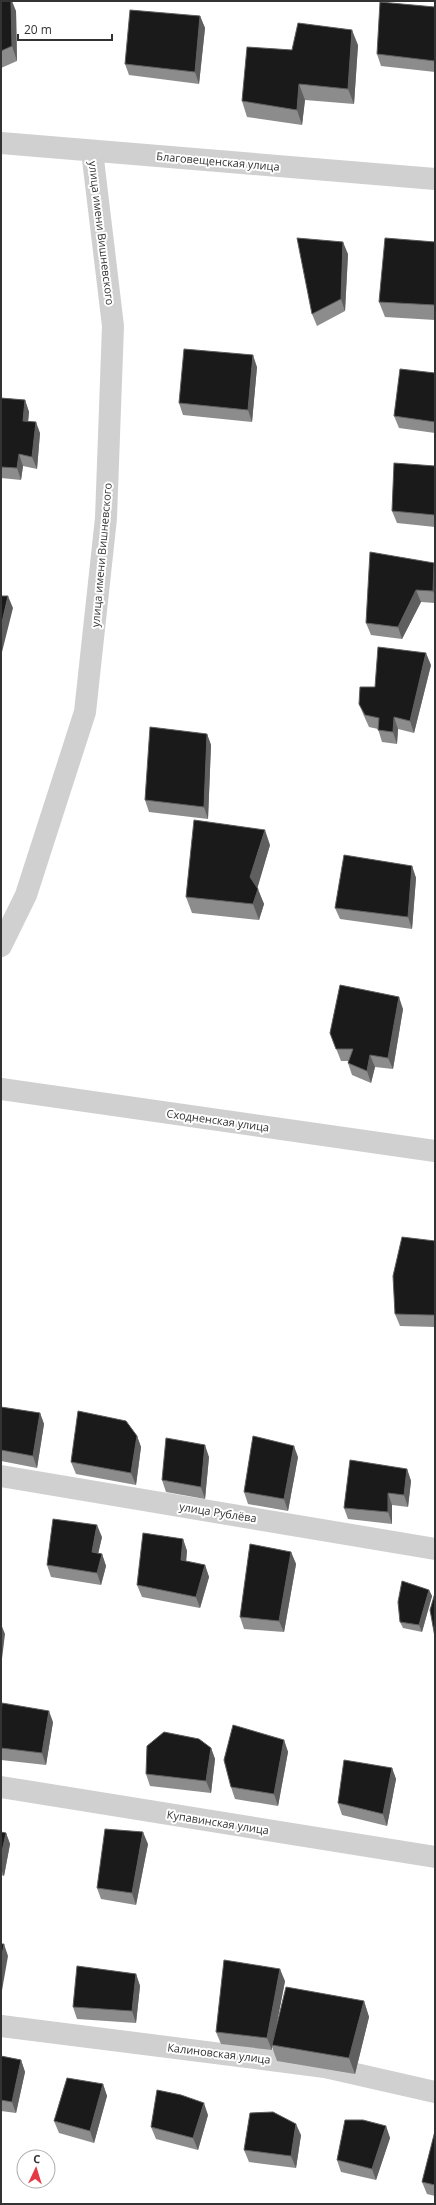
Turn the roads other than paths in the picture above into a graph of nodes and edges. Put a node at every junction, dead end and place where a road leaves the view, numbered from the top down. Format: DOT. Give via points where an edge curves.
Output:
graph roads {
  1 [pos="1,143"];
  2 [pos="92,151"];
  3 [pos="435,179"];
  4 [pos="1,946"];
  5 [pos="1,1089"];
  6 [pos="435,1151"];
  7 [pos="1,1476"];
  8 [pos="435,1549"];
  9 [pos="1,1787"];
  10 [pos="435,1858"];
  11 [pos="1,2026"];
  12 [pos="435,2092"];
  1 -- 2 [label="street, Благовещенская улица"];
  2 -- 3 [label="street, Благовещенская улица"];
  2 -- 4 [label="street, улица имени Вишневского" via="113,326 106,518 85,712 26,895"];
  5 -- 6 [label="street, Сходненская улица"];
  7 -- 8 [label="street, улица Рублёва"];
  9 -- 10 [label="street, Купавинская улица"];
  11 -- 12 [label="street, Калиновская улица" via="325,2067"];
}
